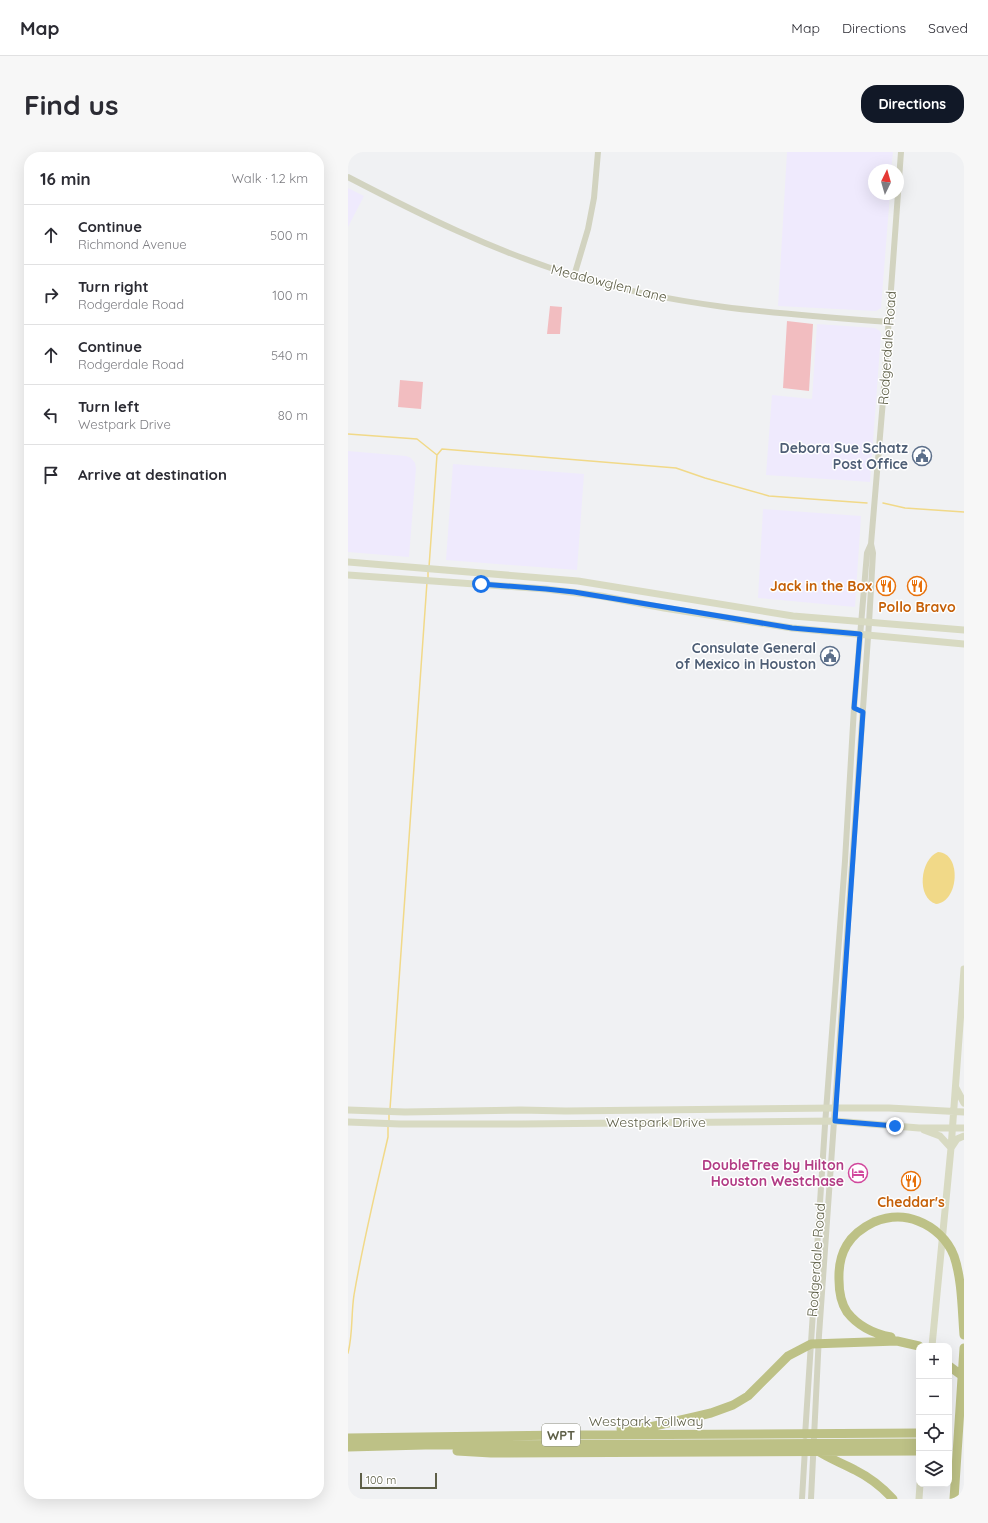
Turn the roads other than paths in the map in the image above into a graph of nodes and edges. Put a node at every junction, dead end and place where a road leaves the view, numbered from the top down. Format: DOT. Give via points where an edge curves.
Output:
graph roads {
  1 [pos="598,152"];
  2 [pos="901,152"];
  3 [pos="348,177"];
  4 [pos="574,276"];
  5 [pos="888,322"];
  6 [pos="871,544"];
  7 [pos="348,562"];
  8 [pos="481,572"];
  9 [pos="348,575"];
  10 [pos="551,578"];
  11 [pos="481,584"];
  12 [pos="546,589"];
  13 [pos="638,590"];
  14 [pos="636,603"];
  15 [pos="716,604"];
  16 [pos="714,616"];
  17 [pos="793,616"];
  18 [pos="861,622"];
  19 [pos="869,623"];
  20 [pos="792,628"];
  21 [pos="964,630"];
  22 [pos="860,634"];
  23 [pos="869,635"];
  24 [pos="964,644"];
  25 [pos="854,708"];
  26 [pos="863,712"];
  27 [pos="849,796"];
  28 [pos="858,797"];
  29 [pos="845,861"];
  30 [pos="853,861"];
  31 [pos="839,939"];
  32 [pos="847,940"];
  33 [pos="964,969"];
  34 [pos="833,1011"];
  35 [pos="842,1012"];
  36 [pos="956,1088"];
  37 [pos="964,1103"];
  38 [pos="826,1108"];
  39 [pos="836,1108"];
  40 [pos="348,1110"];
  41 [pos="953,1112"];
  42 [pos="964,1112"];
  43 [pos="825,1121"];
  44 [pos="835,1121"];
  45 [pos="348,1122"];
  46 [pos="918,1128"];
  47 [pos="952,1128"];
  48 [pos="964,1128"];
  49 [pos="964,1136"];
  50 [pos="951,1148"];
  51 [pos="816,1263"];
  52 [pos="824,1264"];
  53 [pos="964,1335"];
  54 [pos="897,1341"];
  55 [pos="815,1343"];
  56 [pos="932,1343"];
  57 [pos="916,1345"];
  58 [pos="964,1348"];
  59 [pos="952,1368"];
  60 [pos="964,1377"];
  61 [pos="916,1433"];
  62 [pos="952,1433"];
  63 [pos="964,1434"];
  64 [pos="570,1435"];
  65 [pos="348,1438"];
  66 [pos="774,1440"];
  67 [pos="916,1443"];
  68 [pos="952,1443"];
  69 [pos="964,1443"];
  70 [pos="400,1446"];
  71 [pos="348,1447"];
  72 [pos="916,1450"];
  73 [pos="952,1450"];
  74 [pos="818,1451"];
  75 [pos="964,1451"];
  76 [pos="803,1474"];
  77 [pos="920,1487"];
  78 [pos="802,1499"];
  79 [pos="806,1499"];
  80 [pos="811,1499"];
  81 [pos="893,1499"];
  82 [pos="919,1499"];
  83 [pos="954,1499"];
  1 -- 4 [label="street" via="588,229"];
  2 -- 5 [label="street, Rodgerdale Road"];
  3 -- 4 [label="street, Meadowglen Lane" via="470,237"];
  4 -- 5 [label="street, Meadowglen Lane" via="652,296 694,303 783,314"];
  5 -- 6 [label="street, Rodgerdale Road"];
  6 -- 18 [label="street, Rodgerdale Road" via="867,553"];
  6 -- 19 [label="street, Rodgerdale Road" via="873,553"];
  7 -- 8 [label="main road"];
  8 -- 10 [label="main road"];
  8 -- 11 [label="main road"];
  9 -- 11 [label="main road"];
  10 -- 12 [label="main road"];
  10 -- 13 [label="main road"];
  11 -- 12 [label="main road"];
  12 -- 14 [label="main road"];
  13 -- 14 [label="main road"];
  13 -- 15 [label="main road"];
  14 -- 16 [label="main road"];
  15 -- 16 [label="main road"];
  15 -- 17 [label="main road"];
  16 -- 20 [label="main road"];
  17 -- 18 [label="main road"];
  17 -- 20 [label="main road"];
  18 -- 19 [label="main road"];
  18 -- 22 [label="street, Rodgerdale Road"];
  19 -- 21 [label="main road"];
  19 -- 23 [label="street, Rodgerdale Road"];
  20 -- 22 [label="main road"];
  22 -- 23 [label="main road"];
  22 -- 25 [label="street, Rodgerdale Road"];
  23 -- 24 [label="main road"];
  23 -- 26 [label="street, Rodgerdale Road"];
  25 -- 26 [label="street"];
  25 -- 27 [label="street, Rodgerdale Road"];
  26 -- 28 [label="street, Rodgerdale Road"];
  27 -- 28 [label="street"];
  27 -- 29 [label="street, Rodgerdale Road"];
  28 -- 30 [label="street, Rodgerdale Road"];
  29 -- 30 [label="street"];
  29 -- 31 [label="street, Rodgerdale Road"];
  30 -- 32 [label="street, Rodgerdale Road"];
  31 -- 32 [label="street"];
  31 -- 34 [label="street, Rodgerdale Road"];
  32 -- 35 [label="street, Rodgerdale Road"];
  33 -- 36 [label="main road"];
  34 -- 35 [label="street"];
  34 -- 38 [label="street, Rodgerdale Road"];
  35 -- 39 [label="street, Rodgerdale Road"];
  36 -- 37 [label="main road"];
  36 -- 41 [label="main road"];
  38 -- 39 [label="main road, Westpark Drive"];
  38 -- 40 [label="main road, Westpark Drive" via="405,1112"];
  38 -- 43 [label="street, Rodgerdale Road"];
  39 -- 41 [label="main road, Westpark Drive"];
  39 -- 44 [label="street, Rodgerdale Road"];
  41 -- 42 [label="main road, Westpark Drive"];
  41 -- 47 [label="main road"];
  43 -- 44 [label="main road, Westpark Drive"];
  43 -- 45 [label="main road, Westpark Drive" via="400,1124"];
  43 -- 51 [label="street, Rodgerdale Road"];
  44 -- 46 [label="main road, Westpark Drive"];
  44 -- 52 [label="street, Rodgerdale Road"];
  46 -- 47 [label="main road, Westpark Drive"];
  46 -- 50 [label="main road" via="940,1136"];
  47 -- 48 [label="main road, Westpark Drive"];
  47 -- 50 [label="main road"];
  49 -- 50 [label="main road" via="957,1139"];
  50 -- 56 [label="main road"];
  51 -- 52 [label="street"];
  51 -- 55 [label="street, Rodgerdale Road"];
  52 -- 55 [label="street, Rodgerdale Road"];
  53 -- 54 [label="highway" via="958,1275 954,1256 945,1240 934,1230 911,1218 886,1217 864,1226 844,1249 838,1265 839,1287 843,1303 855,1320 872,1332"];
  54 -- 55 [label="highway"];
  54 -- 57 [label="highway"];
  55 -- 64 [label="highway" via="800,1348 780,1362 748,1396 724,1409 650,1427"];
  55 -- 76 [label="street, Rodgerdale Road"];
  55 -- 80 [label="street, Rodgerdale Road"];
  58 -- 83 [label="highway"];
  59 -- 60 [label="highway"];
  61 -- 66 [label="highway, Westpark Tollway / WPT"];
  62 -- 63 [label="highway"];
  64 -- 65 [label="highway, Westpark Tollway / WPT"];
  64 -- 66 [label="highway, Westpark Tollway / WPT"];
  66 -- 67 [label="highway, Westpark Tollway / WPT"];
  66 -- 70 [label="highway, Westpark Tollway / WPT"];
  68 -- 69 [label="highway"];
  70 -- 71 [label="highway, Westpark Tollway / WPT"];
  70 -- 74 [label="highway" via="491,1453"];
  72 -- 74 [label="highway"];
  73 -- 75 [label="highway"];
  74 -- 81 [label="highway" via="828,1459 866,1476"];
  76 -- 78 [label="street, Rodgerdale Road"];
  76 -- 79 [label="street"];
  77 -- 82 [label="main road"];
}
